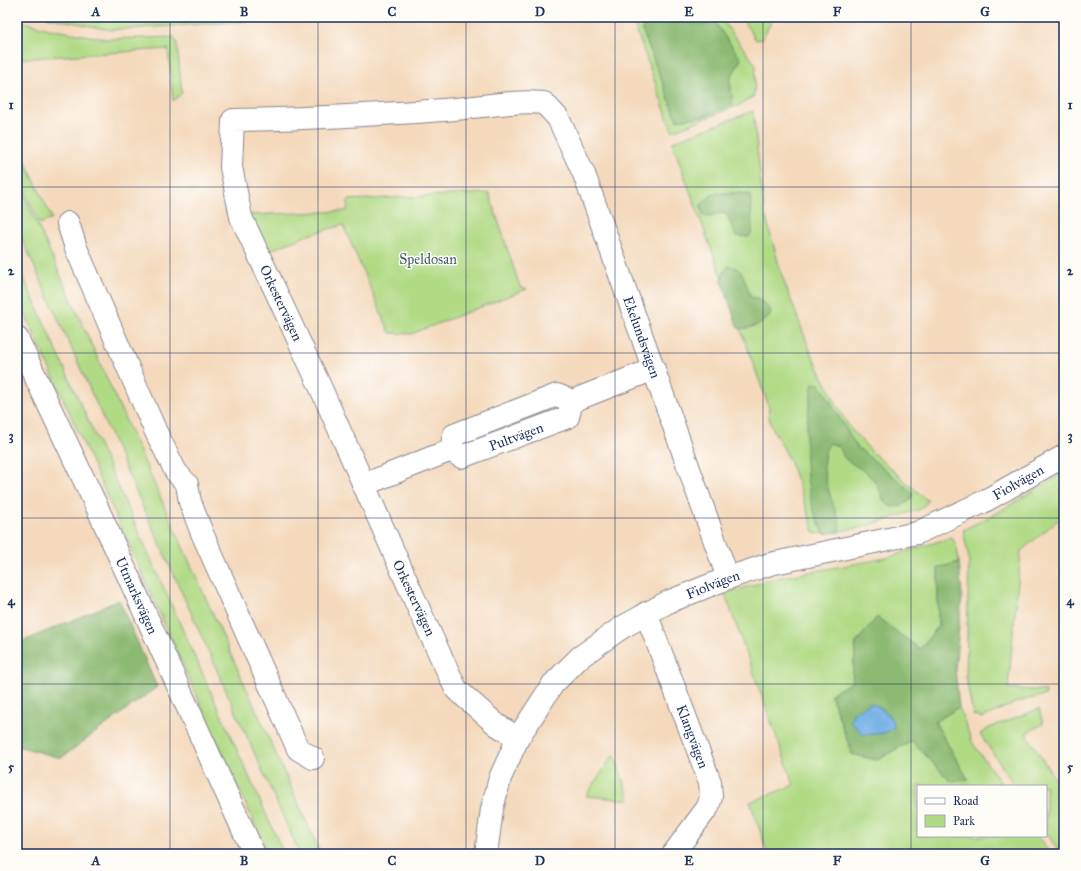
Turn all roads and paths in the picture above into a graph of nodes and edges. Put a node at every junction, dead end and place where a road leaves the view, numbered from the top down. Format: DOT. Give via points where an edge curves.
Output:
graph roads {
  1 [pos="544,103"];
  2 [pos="68,224"];
  3 [pos="17,338"];
  4 [pos="654,369"];
  5 [pos="1064,456"];
  6 [pos="363,485"];
  7 [pos="728,578"];
  8 [pos="646,613"];
  9 [pos="518,738"];
  10 [pos="313,758"];
  11 [pos="254,854"];
  12 [pos="486,854"];
  13 [pos="674,854"];
  1 -- 4 [label="street, Ekelundsvägen" via="558,118 584,174"];
  1 -- 6 [label="street, Orkestervägen" via="527,101 349,117 233,120 232,167 241,216"];
  2 -- 10 [label="street" via="156,432 176,472 186,484 202,533 298,749"];
  3 -- 11 [label="street, Utmarksvägen" via="96,504"];
  4 -- 6 [label="street, Pultvägen" via="572,402 557,395 454,435 451,450"];
  4 -- 7 [label="street, Ekelundsvägen"];
  5 -- 7 [label="street, Fiolvägen" via="983,502 917,533 770,564"];
  6 -- 9 [label="street, Orkestervägen" via="456,689 497,724"];
  7 -- 8 [label="street, Fiolvägen"];
  8 -- 9 [label="street, Fiolvägen" via="580,657 553,684"];
  8 -- 13 [label="street, Klangvägen" via="710,782 711,797 708,807"];
  9 -- 12 [label="street, Fiolvägen" via="500,778 492,809"];
}
